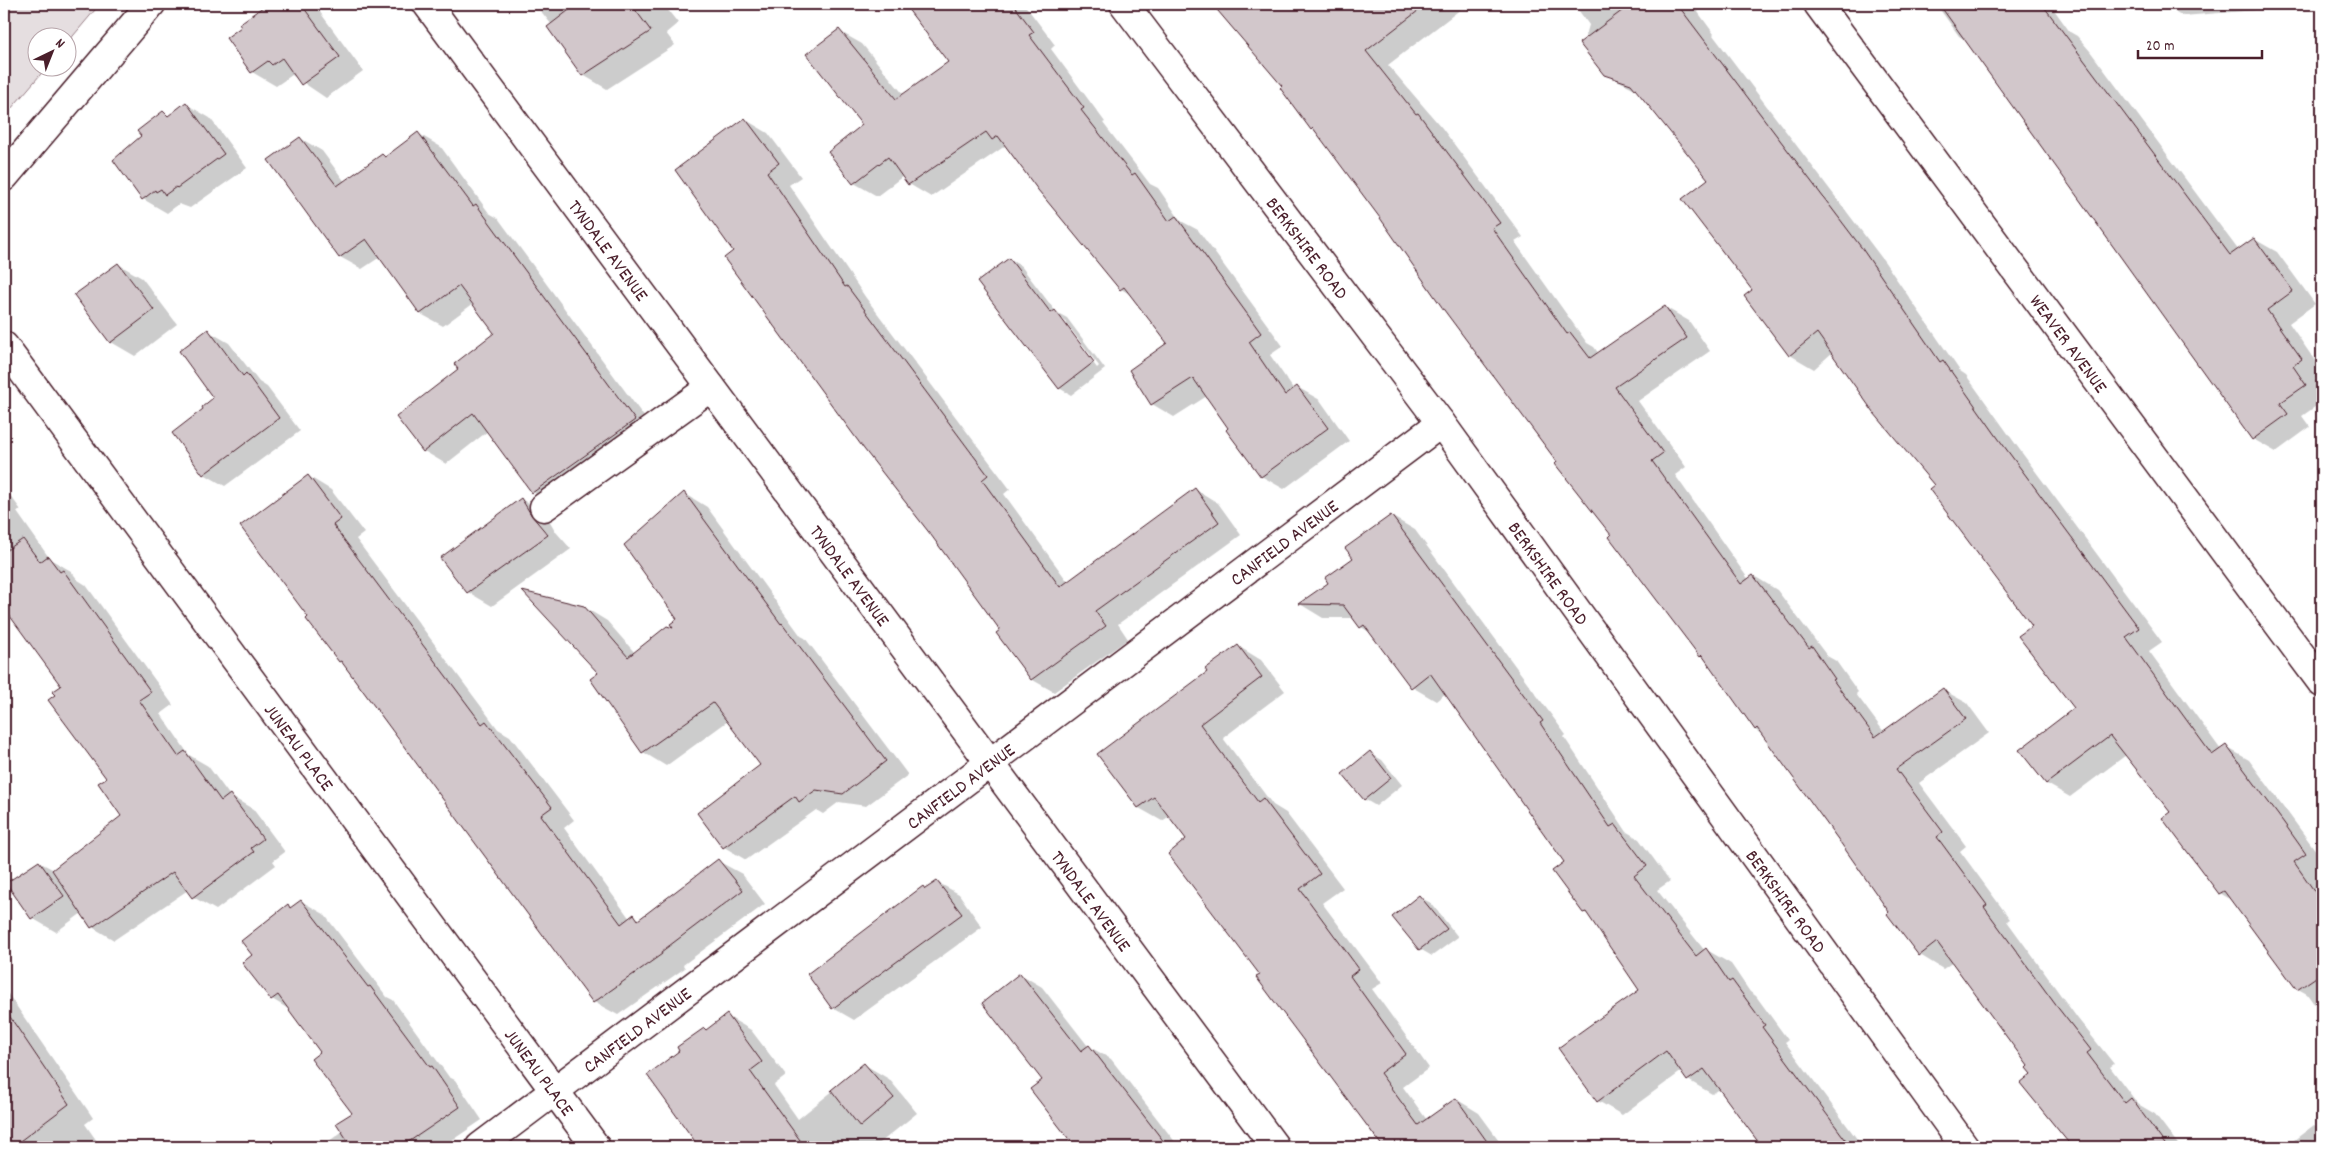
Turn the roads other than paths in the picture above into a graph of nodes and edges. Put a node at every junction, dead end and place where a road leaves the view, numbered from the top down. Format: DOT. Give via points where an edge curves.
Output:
graph roads {
  1 [pos="151,4"];
  2 [pos="427,4"];
  3 [pos="1124,4"];
  4 [pos="1818,4"];
  5 [pos="4,177"];
  6 [pos="4,346"];
  7 [pos="711,387"];
  8 [pos="1441,423"];
  9 [pos="544,507"];
  10 [pos="2322,683"];
  11 [pos="990,763"];
  12 [pos="555,1091"];
  13 [pos="480,1147"];
  14 [pos="596,1147"];
  15 [pos="1275,1147"];
  16 [pos="1965,1147"];
  1 -- 5 [label="street"];
  2 -- 7 [label="street, TYNDALE AVENUE"];
  3 -- 8 [label="street, BERKSHIRE ROAD"];
  4 -- 10 [label="street, WEAVER AVENUE"];
  6 -- 12 [label="street, JUNEAU PLACE"];
  7 -- 9 [label="street"];
  7 -- 11 [label="street, TYNDALE AVENUE"];
  8 -- 11 [label="street, CANFIELD AVENUE"];
  8 -- 16 [label="street, BERKSHIRE ROAD"];
  11 -- 12 [label="street, CANFIELD AVENUE"];
  11 -- 15 [label="street, TYNDALE AVENUE"];
  12 -- 13 [label="street, CANFIELD AVENUE"];
  12 -- 14 [label="street, JUNEAU PLACE"];
}
